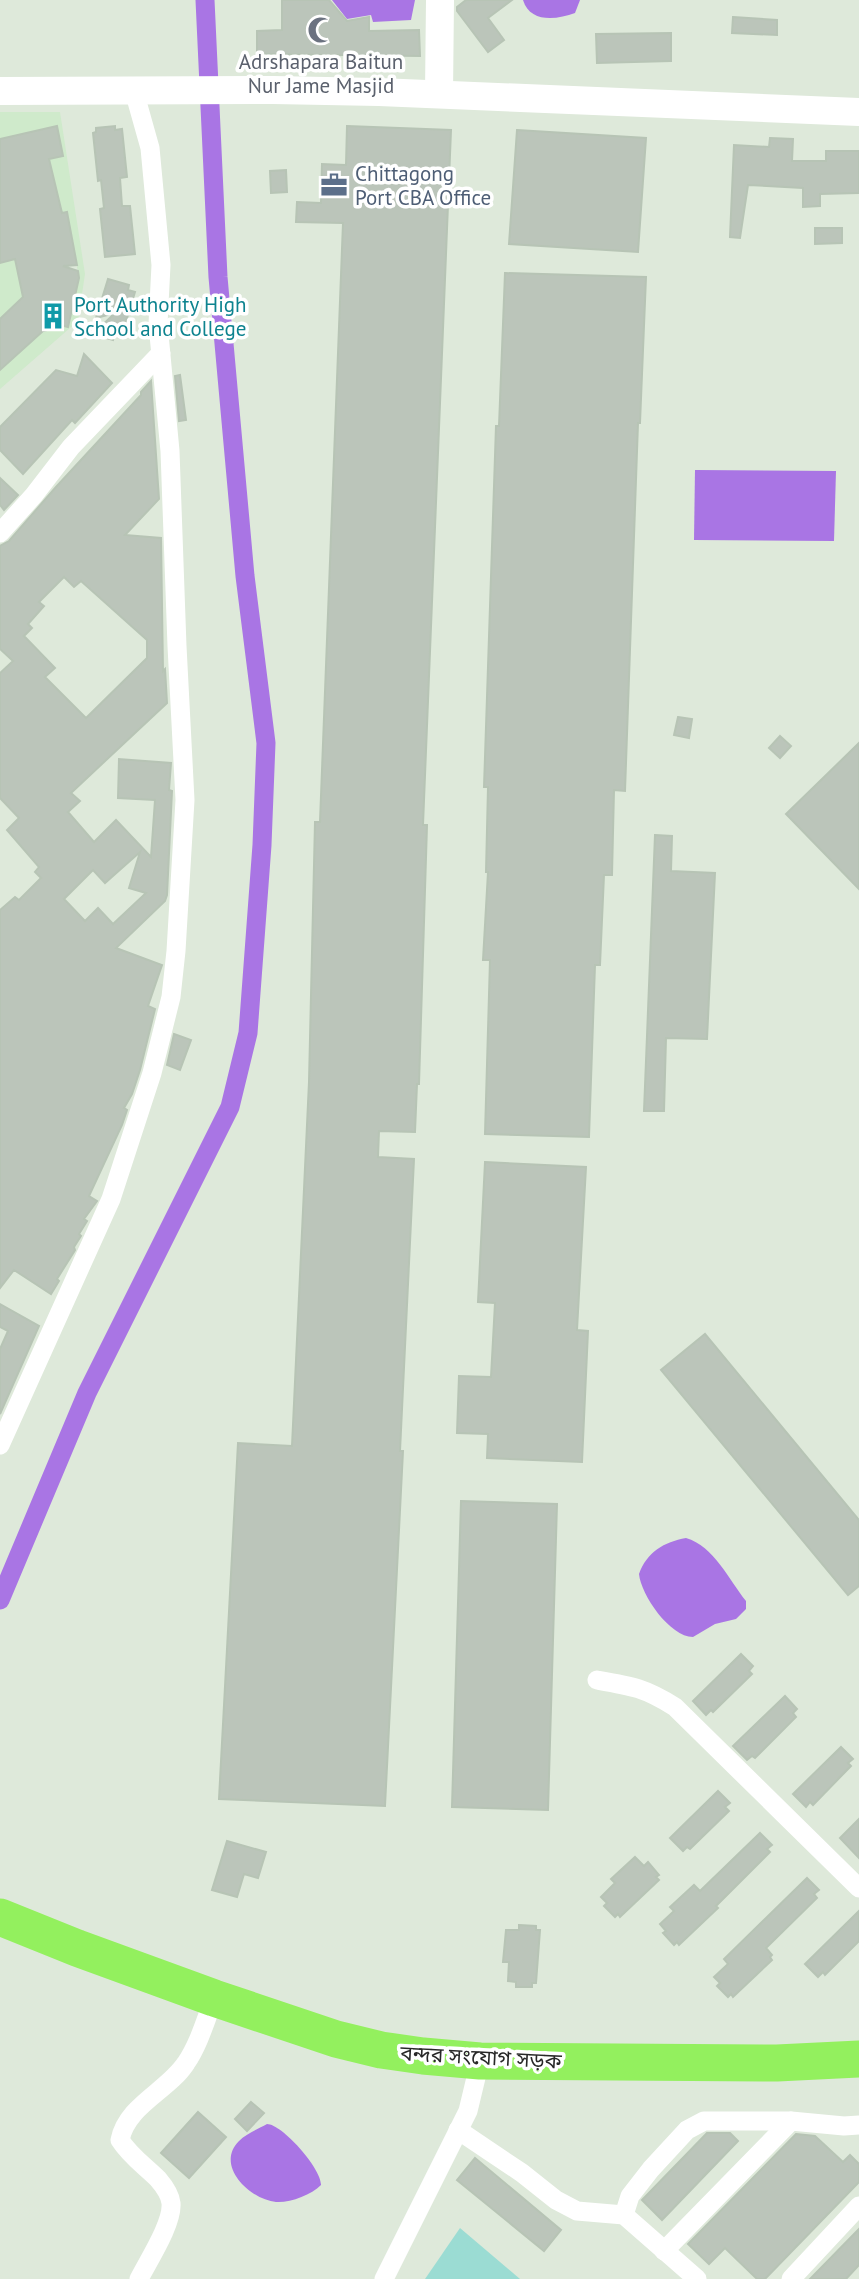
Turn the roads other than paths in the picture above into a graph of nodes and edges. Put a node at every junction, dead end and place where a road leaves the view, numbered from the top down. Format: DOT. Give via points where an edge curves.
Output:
graph roads {
  1 [pos="440,0"];
  2 [pos="0,91"];
  3 [pos="138,91"];
  4 [pos="439,93"];
  5 [pos="859,112"];
  6 [pos="161,353"];
  7 [pos="0,533"];
  8 [pos="0,1445"];
  9 [pos="597,1680"];
  10 [pos="859,1888"];
  11 [pos="6,1910"];
  12 [pos="215,1998"];
  13 [pos="859,2044"];
  14 [pos="859,2059"];
  15 [pos="480,2061"];
  16 [pos="791,2121"];
  17 [pos="458,2130"];
  18 [pos="854,2130"];
  19 [pos="859,2206"];
  20 [pos="624,2215"];
  21 [pos="664,2251"];
  22 [pos="138,2279"];
  23 [pos="384,2279"];
  24 [pos="697,2279"];
  25 [pos="791,2279"];
  1 -- 4 [label="street"];
  2 -- 3 [label="street"];
  3 -- 4 [label="street"];
  3 -- 6 [label="street" via="152,171"];
  4 -- 5 [label="street"];
  6 -- 7 [label="street" via="71,447"];
  6 -- 8 [label="street" via="170,451 185,800 171,997 143,1105 111,1199"];
  9 -- 10 [label="street" via="650,1692 675,1707"];
  11 -- 12 [label="highway, বন্দর সংযোগ সড়ক"];
  11 -- 13 [label="highway, বন্দর সংযোগ সড়ক" via="78,1927 380,2030 455,2038 691,2047"];
  12 -- 15 [label="highway, বন্দর সংযোগ সড়ক" via="336,2039 423,2056"];
  12 -- 22 [label="street" via="186,2063 122,2127 120,2140 160,2181 172,2206"];
  14 -- 15 [label="highway, বন্দর সংযোগ সড়ক" via="777,2063"];
  15 -- 17 [label="street" via="468,2111"];
  16 -- 18 [label="street"];
  16 -- 20 [label="street" via="704,2121 687,2130 630,2196"];
  16 -- 21 [label="street"];
  17 -- 20 [label="street" via="577,2211"];
  17 -- 23 [label="street"];
  19 -- 25 [label="street"];
  20 -- 21 [label="street"];
  21 -- 24 [label="street"];
}
